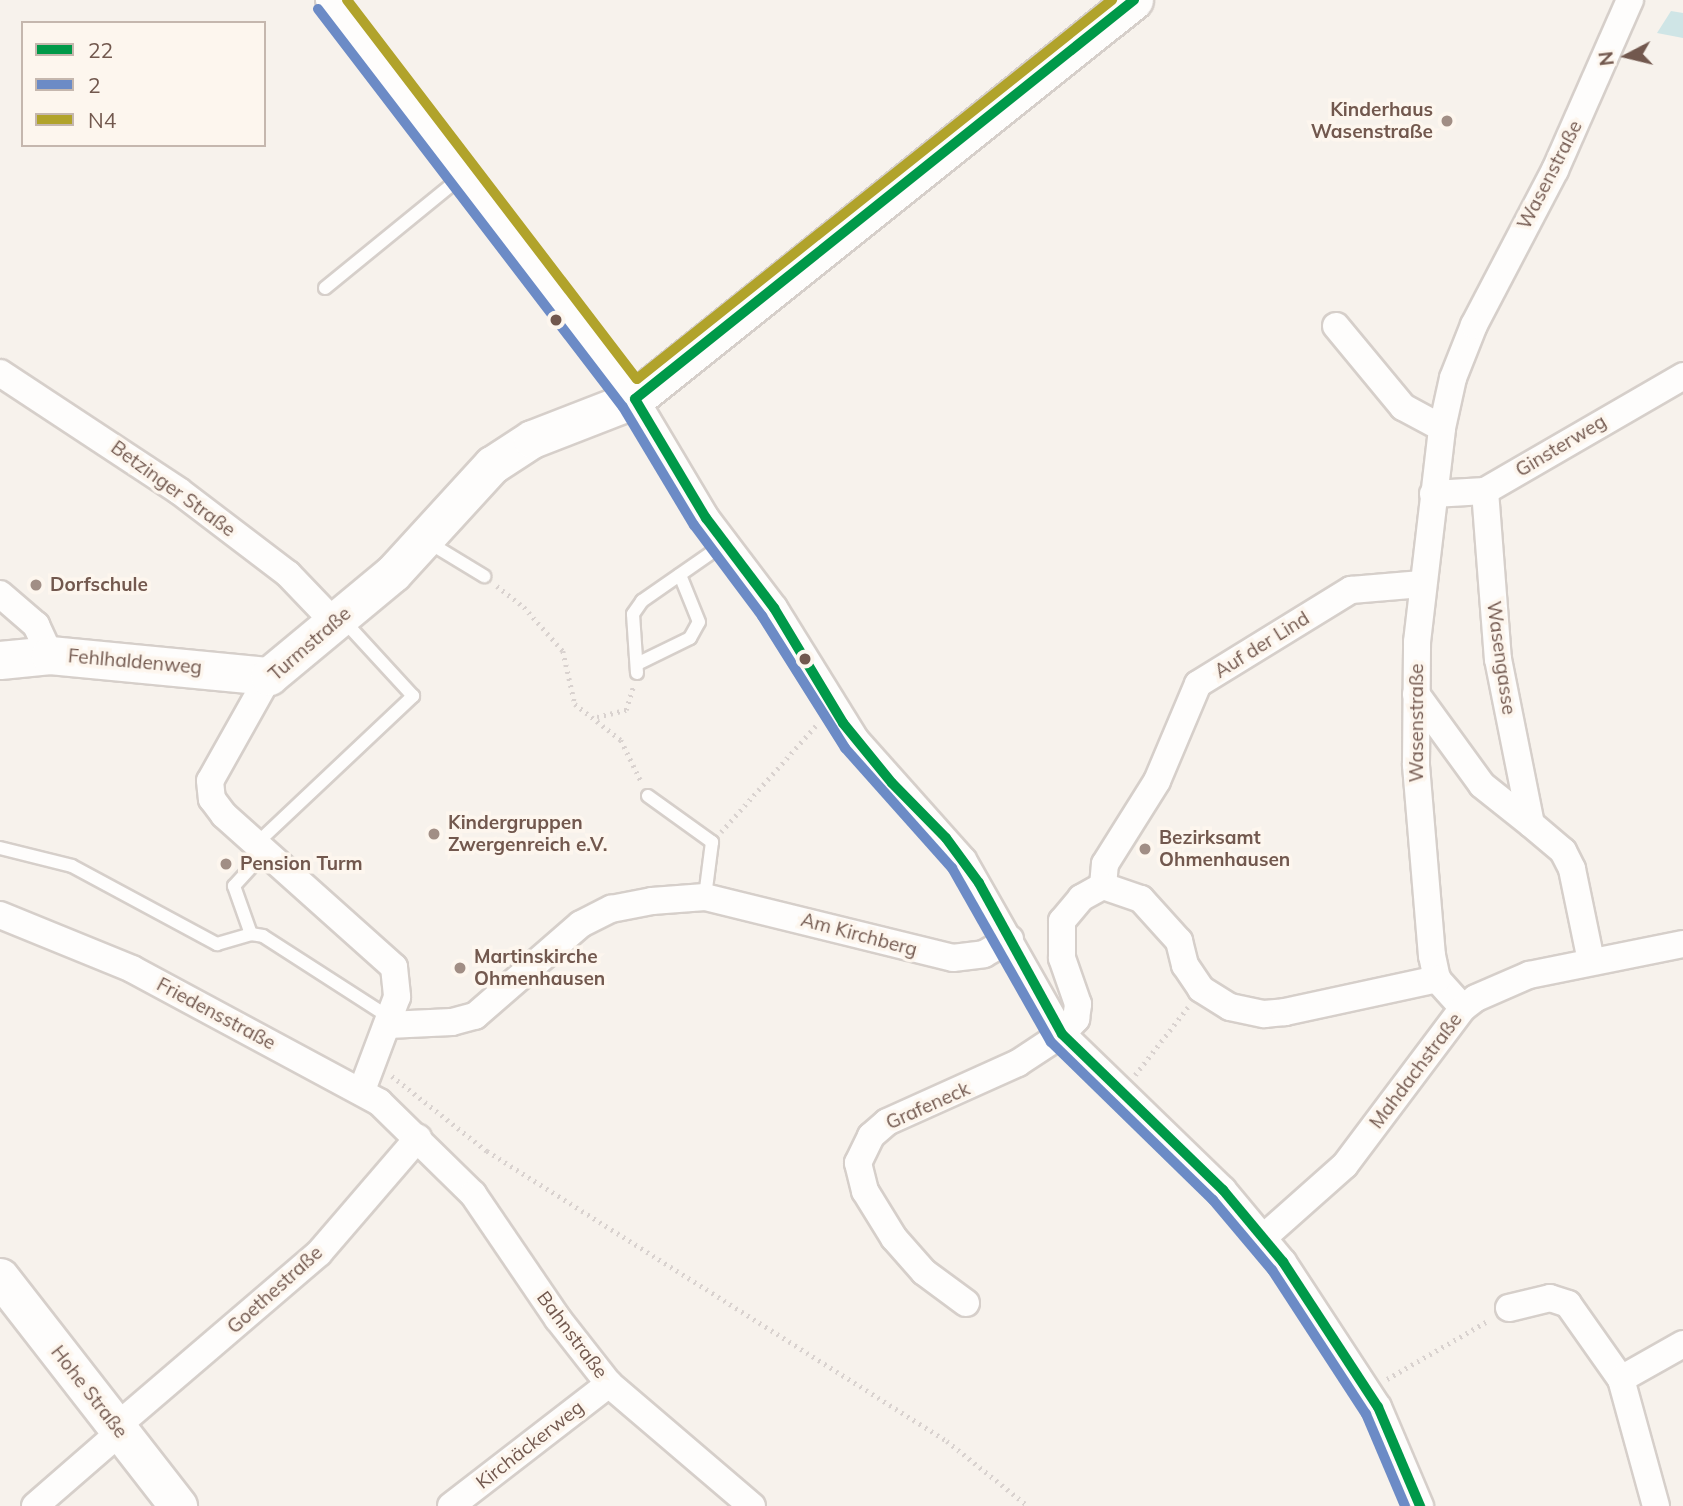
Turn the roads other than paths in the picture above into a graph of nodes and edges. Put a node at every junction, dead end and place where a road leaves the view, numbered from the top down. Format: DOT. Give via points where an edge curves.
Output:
graph roads {
  1 [pos="329,0"];
  2 [pos="1134,0"];
  3 [pos="1630,0"];
  4 [pos="465,173"];
  5 [pos="326,288"];
  6 [pos="1336,326"];
  7 [pos="0,373"];
  8 [pos="1683,376"];
  9 [pos="635,399"];
  10 [pos="1442,428"];
  11 [pos="1485,491"];
  12 [pos="1433,494"];
  13 [pos="425,540"];
  14 [pos="724,544"];
  15 [pos="680,575"];
  16 [pos="484,576"];
  17 [pos="1422,584"];
  18 [pos="0,594"];
  19 [pos="336,619"];
  20 [pos="50,655"];
  21 [pos="0,660"];
  22 [pos="269,676"];
  23 [pos="1416,694"];
  24 [pos="648,796"];
  25 [pos="1531,824"];
  26 [pos="0,848"];
  27 [pos="260,848"];
  28 [pos="1103,886"];
  29 [pos="705,897"];
  30 [pos="0,915"];
  31 [pos="251,934"];
  32 [pos="1010,939"];
  33 [pos="1683,944"];
  34 [pos="1591,961"];
  35 [pos="1437,979"];
  36 [pos="1463,1008"];
  37 [pos="389,1021"];
  38 [pos="1062,1034"];
  39 [pos="368,1078"];
  40 [pos="418,1138"];
  41 [pos="1264,1237"];
  42 [pos="0,1277"];
  43 [pos="966,1303"];
  44 [pos="1509,1308"];
  45 [pos="1683,1344"];
  46 [pos="1620,1378"];
  47 [pos="608,1384"];
  48 [pos="118,1430"];
  49 [pos="35,1506"];
  50 [pos="178,1506"];
  51 [pos="451,1506"];
  52 [pos="752,1506"];
  53 [pos="1420,1506"];
  54 [pos="1656,1506"];
  1 -- 4 [label="street"];
  2 -- 9 [label="street, Turmstraße"];
  3 -- 10 [label="street, Wasenstraße" via="1555,170 1474,325 1453,378"];
  4 -- 5 [label="lane"];
  4 -- 9 [label="street"];
  6 -- 10 [label="street" via="1403,407"];
  7 -- 19 [label="street, Betzinger Straße" via="179,491 288,574"];
  8 -- 11 [label="street, Ginsterweg"];
  9 -- 13 [label="street, Turmstraße" via="506,454 478,477"];
  9 -- 14 [label="street"];
  10 -- 12 [label="street, Wasenstraße"];
  11 -- 12 [label="street, Ginsterweg"];
  11 -- 25 [label="street, Wasengasse" via="1498,659"];
  12 -- 17 [label="street, Wasenstraße"];
  13 -- 16 [label="lane"];
  13 -- 19 [label="street, Turmstraße" via="394,573"];
  14 -- 15 [label="lane"];
  14 -- 32 [label="street" via="774,608 832,707 892,783 963,860"];
  15 -- 15 [label="lane" via="642,601 634,614 637,668 690,638 699,622"];
  17 -- 23 [label="street, Wasenstraße"];
  17 -- 28 [label="street, Auf der Lind" via="1351,590 1198,684 1157,781 1110,853"];
  18 -- 20 [label="street" via="36,625"];
  19 -- 22 [label="street, Turmstraße"];
  19 -- 27 [label="lane" via="413,696"];
  20 -- 21 [label="street, Fehlhaldenweg"];
  20 -- 22 [label="street, Fehlhaldenweg"];
  22 -- 27 [label="street, Turmstraße" via="210,781 212,799"];
  23 -- 25 [label="street" via="1482,785"];
  23 -- 35 [label="street, Wasenstraße" via="1424,876"];
  24 -- 29 [label="lane" via="712,842"];
  25 -- 34 [label="street" via="1563,851 1572,869"];
  26 -- 31 [label="lane" via="72,866 217,944"];
  27 -- 31 [label="lane" via="234,886"];
  27 -- 37 [label="street, Turmstraße" via="394,967 399,982"];
  28 -- 35 [label="street" via="1142,899 1163,918 1201,989 1230,1007 1264,1014"];
  28 -- 38 [label="street" via="1082,898 1062,921 1062,958 1078,1004 1076,1019"];
  29 -- 32 [label="street, Am Kirchberg" via="940,957 968,959"];
  29 -- 37 [label="street, Am Kirchberg" via="611,909 581,924 475,1016 452,1022"];
  30 -- 39 [label="street, Friedensstraße" via="121,964"];
  31 -- 37 [label="lane" via="275,943"];
  32 -- 38 [label="street"];
  33 -- 34 [label="street, Mahdachstraße"];
  34 -- 36 [label="street, Mahdachstraße" via="1506,983"];
  35 -- 36 [label="street"];
  36 -- 41 [label="street, Mahdachstraße" via="1345,1165"];
  37 -- 39 [label="street"];
  38 -- 41 [label="street" via="1120,1095 1196,1163"];
  38 -- 43 [label="street, Grafeneck" via="967,1089 887,1122 872,1136 858,1163 865,1191 894,1238 924,1272"];
  39 -- 40 [label="street, Friedensstraße"];
  40 -- 47 [label="street, Bahnstraße" via="473,1194"];
  40 -- 48 [label="street, Goethestraße" via="319,1253"];
  41 -- 53 [label="street" via="1368,1390"];
  42 -- 48 [label="street, Hohe Straße"];
  44 -- 46 [label="street" via="1550,1298 1568,1304"];
  45 -- 46 [label="street"];
  46 -- 54 [label="street"];
  47 -- 51 [label="street, Kirchäckerweg"];
  47 -- 52 [label="street, Bahnstraße"];
  48 -- 49 [label="street, Goethestraße"];
  48 -- 50 [label="street, Hohe Straße"];
}
